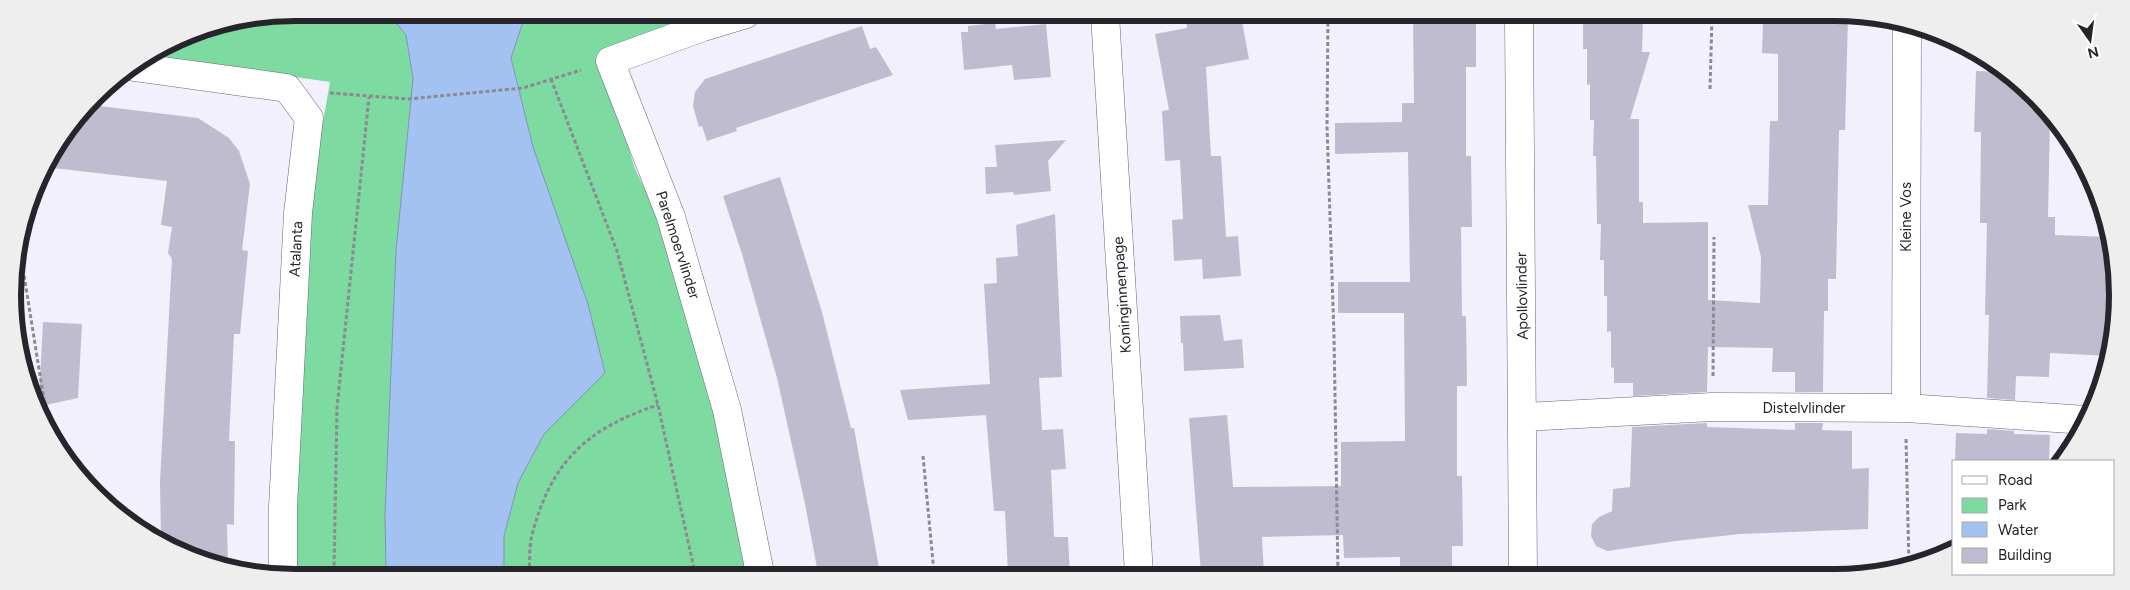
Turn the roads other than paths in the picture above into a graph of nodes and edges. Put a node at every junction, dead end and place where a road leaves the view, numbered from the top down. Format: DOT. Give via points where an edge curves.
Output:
graph roads {
  1 [pos="722,21"];
  2 [pos="1105,21"];
  3 [pos="1519,21"];
  4 [pos="1907,31"];
  5 [pos="142,68"];
  6 [pos="1906,408"];
  7 [pos="1523,417"];
  8 [pos="2079,420"];
  9 [pos="283,568"];
  10 [pos="759,569"];
  11 [pos="1139,569"];
  12 [pos="1523,569"];
  1 -- 10 [label="street, Parelmoervlinder" via="610,61 671,217 727,410"];
  2 -- 11 [label="street, Koninginnenpage"];
  3 -- 7 [label="street, Apollovlinder"];
  4 -- 6 [label="street, Kleine Vos"];
  5 -- 9 [label="street, Atalanta" via="287,88 309,118 298,214"];
  6 -- 7 [label="street, Distelvlinder" via="1712,407"];
  6 -- 8 [label="street, Distelvlinder"];
  7 -- 12 [label="street, Apollovlinder"];
}
